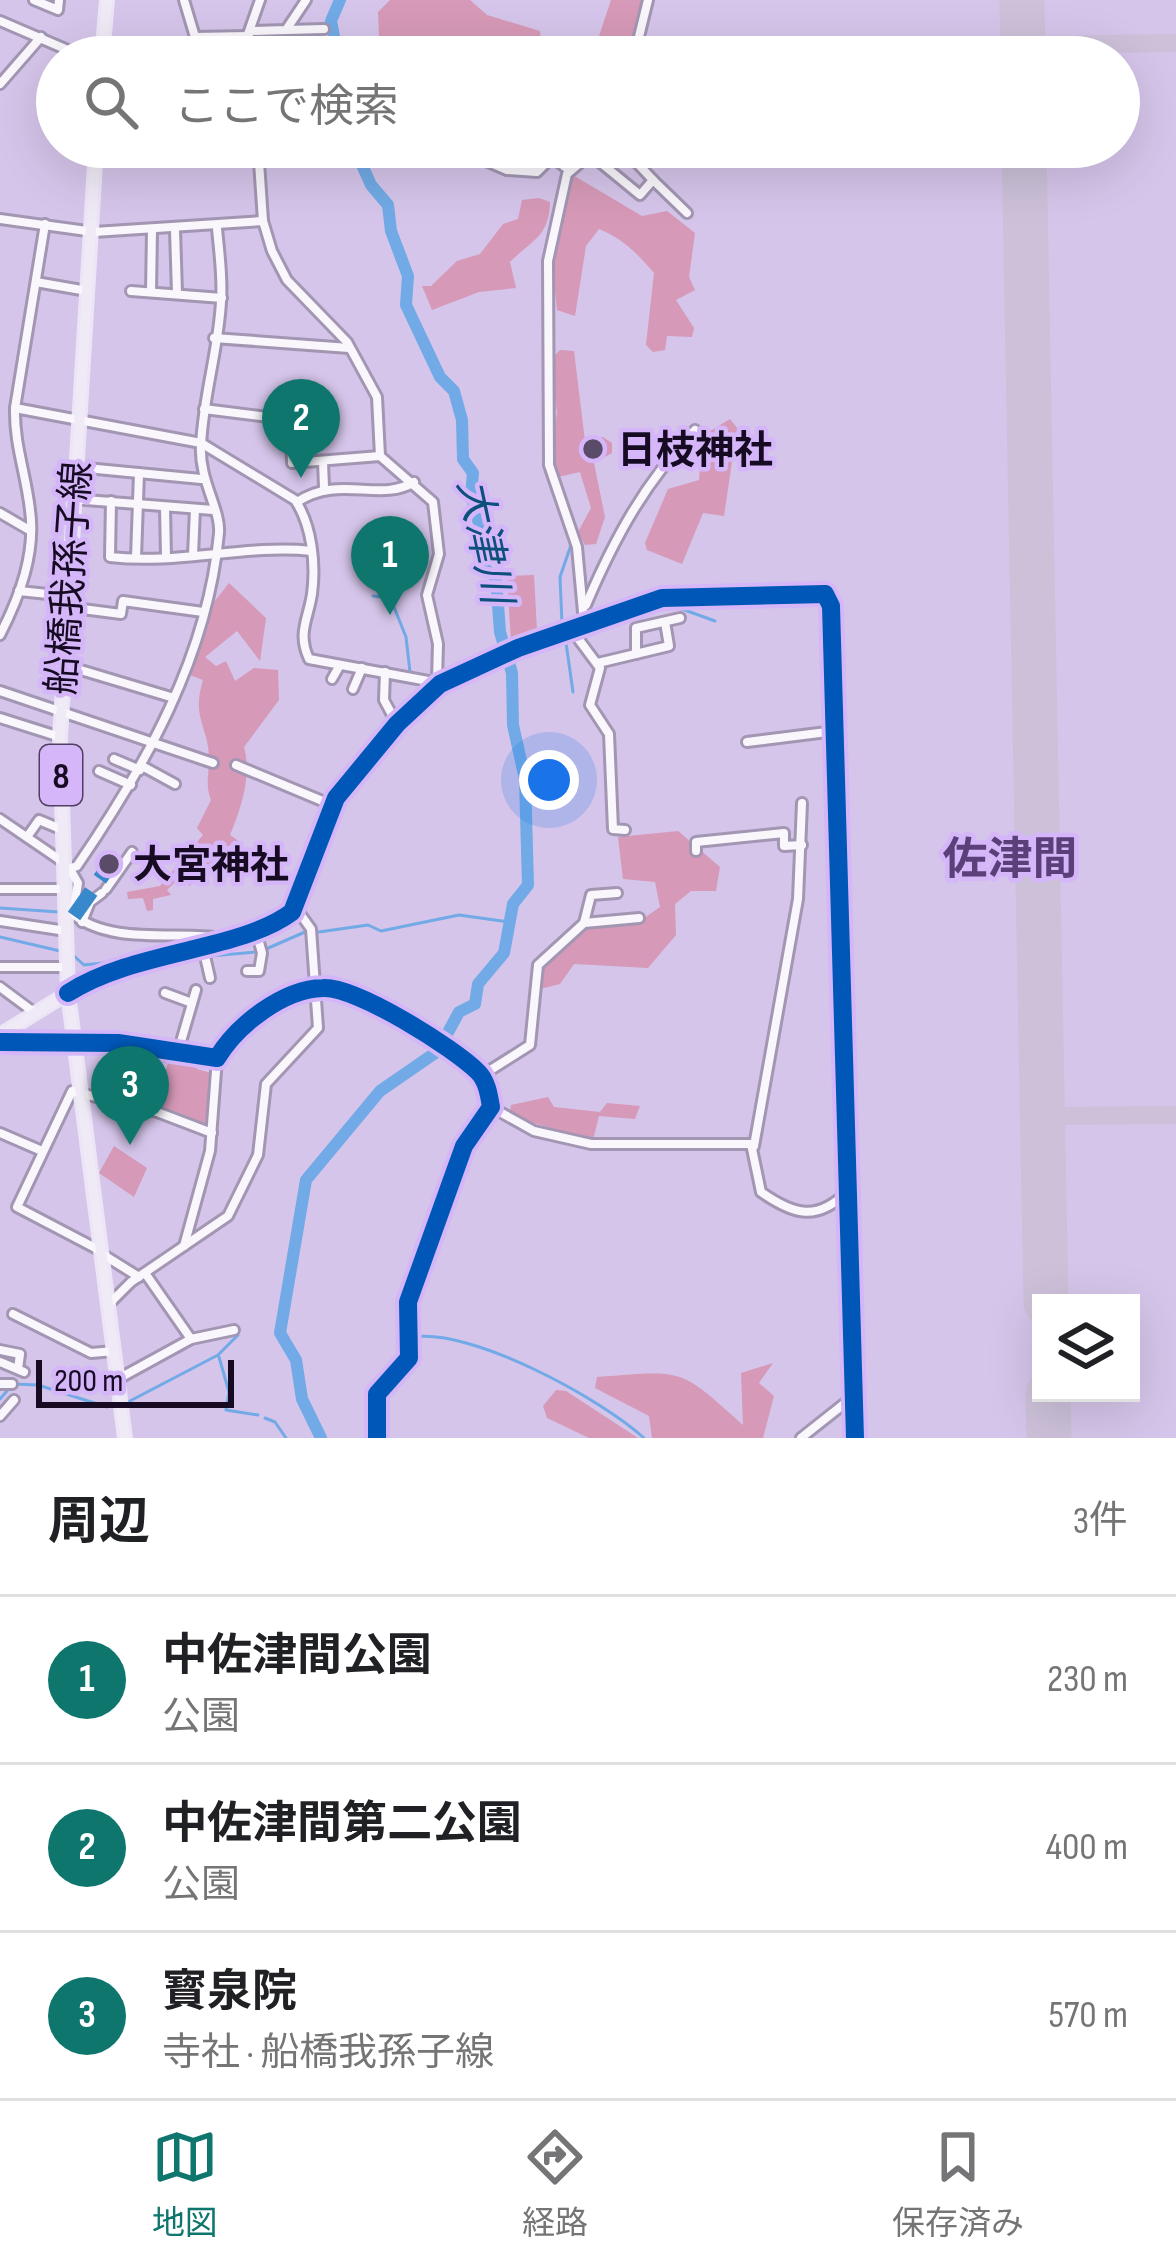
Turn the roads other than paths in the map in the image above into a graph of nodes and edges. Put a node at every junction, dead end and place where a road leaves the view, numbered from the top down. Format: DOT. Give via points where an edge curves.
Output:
graph roads {
  1 [pos="34,0"];
  2 [pos="58,0"];
  3 [pos="107,0"];
  4 [pos="184,0"];
  5 [pos="306,0"];
  6 [pos="648,0"];
  7 [pos="261,2"];
  8 [pos="0,21"];
  9 [pos="324,29"];
  10 [pos="286,30"];
  11 [pos="250,33"];
  12 [pos="38,36"];
  13 [pos="104,36"];
  14 [pos="195,36"];
  15 [pos="209,36"];
  16 [pos="249,36"];
  17 [pos="639,36"];
  18 [pos="36,43"];
  19 [pos="0,83"];
  20 [pos="95,168"];
  21 [pos="259,168"];
  22 [pos="501,168"];
  23 [pos="541,168"];
  24 [pos="566,168"];
  25 [pos="572,168"];
  26 [pos="608,168"];
  27 [pos="642,168"];
  28 [pos="569,170"];
  29 [pos="653,180"];
  30 [pos="687,212"];
  31 [pos="0,219"];
  32 [pos="263,221"];
  33 [pos="45,224"];
  34 [pos="217,228"];
  35 [pos="91,230"];
  36 [pos="152,230"];
  37 [pos="175,230"];
  38 [pos="36,282"];
  39 [pos="87,291"];
  40 [pos="131,291"];
  41 [pos="151,292"];
  42 [pos="176,293"];
  43 [pos="222,298"];
  44 [pos="214,338"];
  45 [pos="350,348"];
  46 [pos="15,408"];
  47 [pos="204,409"];
  48 [pos="78,419"];
  49 [pos="695,430"];
  50 [pos="201,443"];
  51 [pos="380,456"];
  52 [pos="323,462"];
  53 [pos="75,466"];
  54 [pos="139,473"];
  55 [pos="201,479"];
  56 [pos="415,482"];
  57 [pos="324,487"];
  58 [pos="73,499"];
  59 [pos="111,501"];
  60 [pos="297,502"];
  61 [pos="136,504"];
  62 [pos="165,507"];
  63 [pos="195,509"];
  64 [pos="213,510"];
  65 [pos="0,513"];
  66 [pos="31,531"];
  67 [pos="312,551"];
  68 [pos="193,555"];
  69 [pos="215,555"];
  70 [pos="166,557"];
  71 [pos="136,558"];
  72 [pos="0,592"];
  73 [pos="17,596"];
  74 [pos="66,602"];
  75 [pos="634,605"];
  76 [pos="203,612"];
  77 [pos="584,618"];
  78 [pos="680,618"];
  79 [pos="665,622"];
  80 [pos="642,627"];
  81 [pos="571,629"];
  82 [pos="0,635"];
  83 [pos="636,654"];
  84 [pos="598,663"];
  85 [pos="340,664"];
  86 [pos="62,665"];
  87 [pos="362,668"];
  88 [pos="385,672"];
  89 [pos="332,679"];
  90 [pos="439,682"];
  91 [pos="353,689"];
  92 [pos="0,691"];
  93 [pos="174,698"];
  94 [pos="60,712"];
  95 [pos="0,718"];
  96 [pos="397,724"];
  97 [pos="835,731"];
  98 [pos="60,737"];
  99 [pos="747,742"];
  100 [pos="153,745"];
  101 [pos="114,759"];
  102 [pos="214,763"];
  103 [pos="236,764"];
  104 [pos="141,768"];
  105 [pos="99,770"];
  106 [pos="176,784"];
  107 [pos="131,785"];
  108 [pos="802,802"];
  109 [pos="332,805"];
  110 [pos="0,819"];
  111 [pos="63,830"];
  112 [pos="626,830"];
  113 [pos="27,837"];
  114 [pos="802,845"];
  115 [pos="696,851"];
  116 [pos="132,852"];
  117 [pos="66,869"];
  118 [pos="0,889"];
  119 [pos="65,889"];
  120 [pos="617,892"];
  121 [pos="296,908"];
  122 [pos="638,918"];
  123 [pos="0,921"];
  124 [pos="82,922"];
  125 [pos="584,923"];
  126 [pos="255,928"];
  127 [pos="66,931"];
  128 [pos="222,938"];
  129 [pos="202,944"];
  130 [pos="0,967"];
  131 [pos="67,968"];
  132 [pos="248,971"];
  133 [pos="211,978"];
  134 [pos="0,987"];
  135 [pos="314,989"];
  136 [pos="196,990"];
  137 [pos="166,993"];
  138 [pos="68,994"];
  139 [pos="192,1003"];
  140 [pos="36,1014"];
  141 [pos="0,1038"];
  142 [pos="73,1040"];
  143 [pos="178,1052"];
  144 [pos="217,1058"];
  145 [pos="481,1076"];
  146 [pos="80,1089"];
  147 [pos="490,1107"];
  148 [pos="0,1133"];
  149 [pos="212,1133"];
  150 [pos="754,1146"];
  151 [pos="42,1151"];
  152 [pos="848,1191"];
  153 [pos="183,1247"];
  154 [pos="101,1253"];
  155 [pos="142,1275"];
  156 [pos="108,1305"];
  157 [pos="13,1314"];
  158 [pos="234,1330"];
  159 [pos="191,1339"];
  160 [pos="0,1350"];
  161 [pos="114,1351"];
  162 [pos="0,1362"];
  163 [pos="118,1379"];
  164 [pos="0,1384"];
  165 [pos="12,1384"];
  166 [pos="854,1396"];
  167 [pos="14,1400"];
  168 [pos="0,1416"];
  169 [pos="125,1438"];
  170 [pos="377,1438"];
  171 [pos="801,1438"];
  172 [pos="855,1438"];
  1 -- 2 [label="street" via="58,10"];
  3 -- 13 [label="main road"];
  4 -- 14 [label="street"];
  5 -- 10 [label="street"];
  6 -- 17 [label="street"];
  7 -- 11 [label="street"];
  8 -- 12 [label="street"];
  9 -- 10 [label="street"];
  10 -- 11 [label="street"];
  11 -- 15 [label="street"];
  11 -- 16 [label="street"];
  18 -- 19 [label="street"];
  20 -- 35 [label="main road, 船橋我孫子線 / 8"];
  21 -- 32 [label="street"];
  22 -- 23 [label="street"];
  24 -- 28 [label="street"];
  25 -- 28 [label="street"];
  26 -- 29 [label="street" via="640,194"];
  27 -- 29 [label="street"];
  28 -- 77 [label="street" via="548,261 548,454 577,547"];
  29 -- 30 [label="street"];
  31 -- 33 [label="street"];
  32 -- 34 [label="street"];
  32 -- 45 [label="street" via="286,280"];
  33 -- 35 [label="street"];
  33 -- 38 [label="street"];
  34 -- 37 [label="street"];
  34 -- 43 [label="street"];
  35 -- 36 [label="street"];
  35 -- 39 [label="main road, 船橋我孫子線 / 8"];
  36 -- 37 [label="street"];
  36 -- 41 [label="street"];
  37 -- 42 [label="street"];
  38 -- 39 [label="street"];
  38 -- 46 [label="street"];
  39 -- 48 [label="main road, 船橋我孫子線 / 8"];
  40 -- 41 [label="street"];
  41 -- 42 [label="street"];
  42 -- 43 [label="street"];
  43 -- 44 [label="street"];
  44 -- 45 [label="street"];
  44 -- 47 [label="street"];
  45 -- 51 [label="street" via="377,398"];
  46 -- 48 [label="street"];
  46 -- 66 [label="street"];
  47 -- 50 [label="street"];
  47 -- 52 [label="street" via="284,419 292,463"];
  48 -- 50 [label="street"];
  48 -- 53 [label="main road, 船橋我孫子線 / 8"];
  49 -- 77 [label="street" via="636,503"];
  50 -- 55 [label="street"];
  50 -- 60 [label="street"];
  51 -- 52 [label="street"];
  51 -- 56 [label="street"];
  52 -- 57 [label="street"];
  53 -- 54 [label="street"];
  53 -- 58 [label="main road, 船橋我孫子線 / 8"];
  54 -- 55 [label="street"];
  54 -- 61 [label="street"];
  55 -- 64 [label="street"];
  56 -- 57 [label="street" via="399,490"];
  56 -- 90 [label="street" via="434,507 439,554 427,595"];
  57 -- 60 [label="street"];
  58 -- 59 [label="street"];
  58 -- 74 [label="main road, 船橋我孫子線 / 8"];
  59 -- 61 [label="street"];
  59 -- 71 [label="street" via="110,557"];
  60 -- 67 [label="street"];
  61 -- 62 [label="street"];
  61 -- 71 [label="street"];
  62 -- 63 [label="street"];
  62 -- 70 [label="street"];
  63 -- 64 [label="street"];
  63 -- 68 [label="street"];
  64 -- 69 [label="street"];
  65 -- 66 [label="street"];
  66 -- 73 [label="street"];
  67 -- 69 [label="street"];
  67 -- 85 [label="street" via="302,630 307,661"];
  68 -- 69 [label="street"];
  68 -- 70 [label="street"];
  69 -- 76 [label="street"];
  70 -- 71 [label="street"];
  72 -- 73 [label="street"];
  73 -- 74 [label="street"];
  73 -- 82 [label="street"];
  74 -- 76 [label="street" via="121,614 123,602"];
  74 -- 86 [label="main road, 船橋我孫子線 / 8"];
  75 -- 77 [label="street"];
  75 -- 80 [label="street"];
  75 -- 97 [label="street" via="700,593 825,594"];
  76 -- 93 [label="street"];
  77 -- 81 [label="street"];
  78 -- 79 [label="street"];
  79 -- 80 [label="street"];
  79 -- 83 [label="street" via="669,646"];
  80 -- 83 [label="street" via="632,632"];
  81 -- 84 [label="street"];
  81 -- 90 [label="street"];
  83 -- 84 [label="street"];
  84 -- 112 [label="street" via="590,705 609,734 614,829"];
  85 -- 87 [label="street"];
  85 -- 89 [label="street"];
  86 -- 93 [label="street"];
  86 -- 94 [label="main road, 船橋我孫子線 / 8"];
  87 -- 88 [label="street"];
  87 -- 91 [label="street"];
  88 -- 90 [label="street"];
  88 -- 96 [label="street" via="384,700"];
  90 -- 96 [label="street"];
  92 -- 94 [label="street"];
  93 -- 100 [label="street"];
  94 -- 98 [label="main road, 船橋我孫子線 / 8"];
  94 -- 100 [label="street"];
  95 -- 98 [label="street"];
  96 -- 109 [label="street"];
  97 -- 99 [label="street"];
  97 -- 152 [label="street"];
  98 -- 111 [label="main road, 船橋我孫子線 / 8"];
  100 -- 102 [label="street"];
  100 -- 104 [label="street"];
  101 -- 104 [label="street"];
  103 -- 109 [label="street"];
  104 -- 106 [label="street"];
  104 -- 107 [label="street"];
  105 -- 107 [label="street"];
  107 -- 117 [label="street"];
  108 -- 114 [label="street"];
  109 -- 121 [label="street"];
  110 -- 113 [label="street"];
  111 -- 113 [label="street" via="39,820"];
  111 -- 117 [label="main road, 船橋我孫子線 / 8"];
  113 -- 117 [label="street"];
  114 -- 115 [label="street" via="784,846 784,833 696,842"];
  114 -- 150 [label="street"];
  116 -- 124 [label="street"];
  117 -- 119 [label="main road, 船橋我孫子線 / 8"];
  117 -- 124 [label="street" via="78,883 73,914"];
  118 -- 119 [label="street"];
  119 -- 127 [label="main road, 船橋我孫子線 / 8"];
  120 -- 125 [label="street" via="591,895"];
  121 -- 126 [label="street"];
  121 -- 135 [label="street" via="311,932"];
  122 -- 125 [label="street"];
  123 -- 127 [label="street"];
  124 -- 128 [label="street"];
  125 -- 145 [label="street" via="538,965 530,1045"];
  126 -- 128 [label="street"];
  126 -- 132 [label="street" via="259,971"];
  127 -- 131 [label="main road, 船橋我孫子線 / 8"];
  128 -- 129 [label="street"];
  129 -- 133 [label="street"];
  129 -- 138 [label="street" via="116,967"];
  130 -- 131 [label="street"];
  131 -- 138 [label="main road, 船橋我孫子線 / 8"];
  134 -- 140 [label="street"];
  135 -- 144 [label="street" via="276,1002 227,1040"];
  135 -- 145 [label="street" via="356,995"];
  135 -- 153 [label="street" via="317,1028 266,1084 258,1155 237,1202"];
  136 -- 139 [label="street"];
  137 -- 139 [label="street"];
  138 -- 140 [label="main road"];
  138 -- 142 [label="main road, 船橋我孫子線 / 8"];
  139 -- 143 [label="street"];
  140 -- 141 [label="main road"];
  141 -- 142 [label="street"];
  142 -- 143 [label="street"];
  142 -- 146 [label="main road, 船橋我孫子線 / 8"];
  143 -- 144 [label="street"];
  144 -- 149 [label="street"];
  145 -- 147 [label="street"];
  146 -- 149 [label="street"];
  146 -- 151 [label="street"];
  146 -- 154 [label="main road, 船橋我孫子線 / 8"];
  147 -- 150 [label="street" via="534,1131 592,1144"];
  147 -- 170 [label="street" via="464,1145 408,1303 409,1358 377,1394"];
  148 -- 151 [label="street"];
  149 -- 153 [label="street"];
  150 -- 152 [label="street" via="757,1187 791,1210 816,1214"];
  151 -- 154 [label="street" via="17,1207"];
  152 -- 166 [label="street"];
  153 -- 155 [label="street"];
  154 -- 155 [label="street"];
  154 -- 156 [label="main road, 船橋我孫子線 / 8"];
  155 -- 156 [label="street"];
  155 -- 159 [label="street"];
  156 -- 161 [label="main road, 船橋我孫子線 / 8"];
  157 -- 161 [label="street" via="91,1353"];
  158 -- 159 [label="street"];
  159 -- 163 [label="street"];
  160 -- 162 [label="street" via="20,1354 21,1371"];
  161 -- 163 [label="main road, 船橋我孫子線 / 8"];
  163 -- 169 [label="main road, 船橋我孫子線 / 8"];
  164 -- 165 [label="street"];
  166 -- 171 [label="street"];
  166 -- 172 [label="street"];
  167 -- 168 [label="street"];
}
